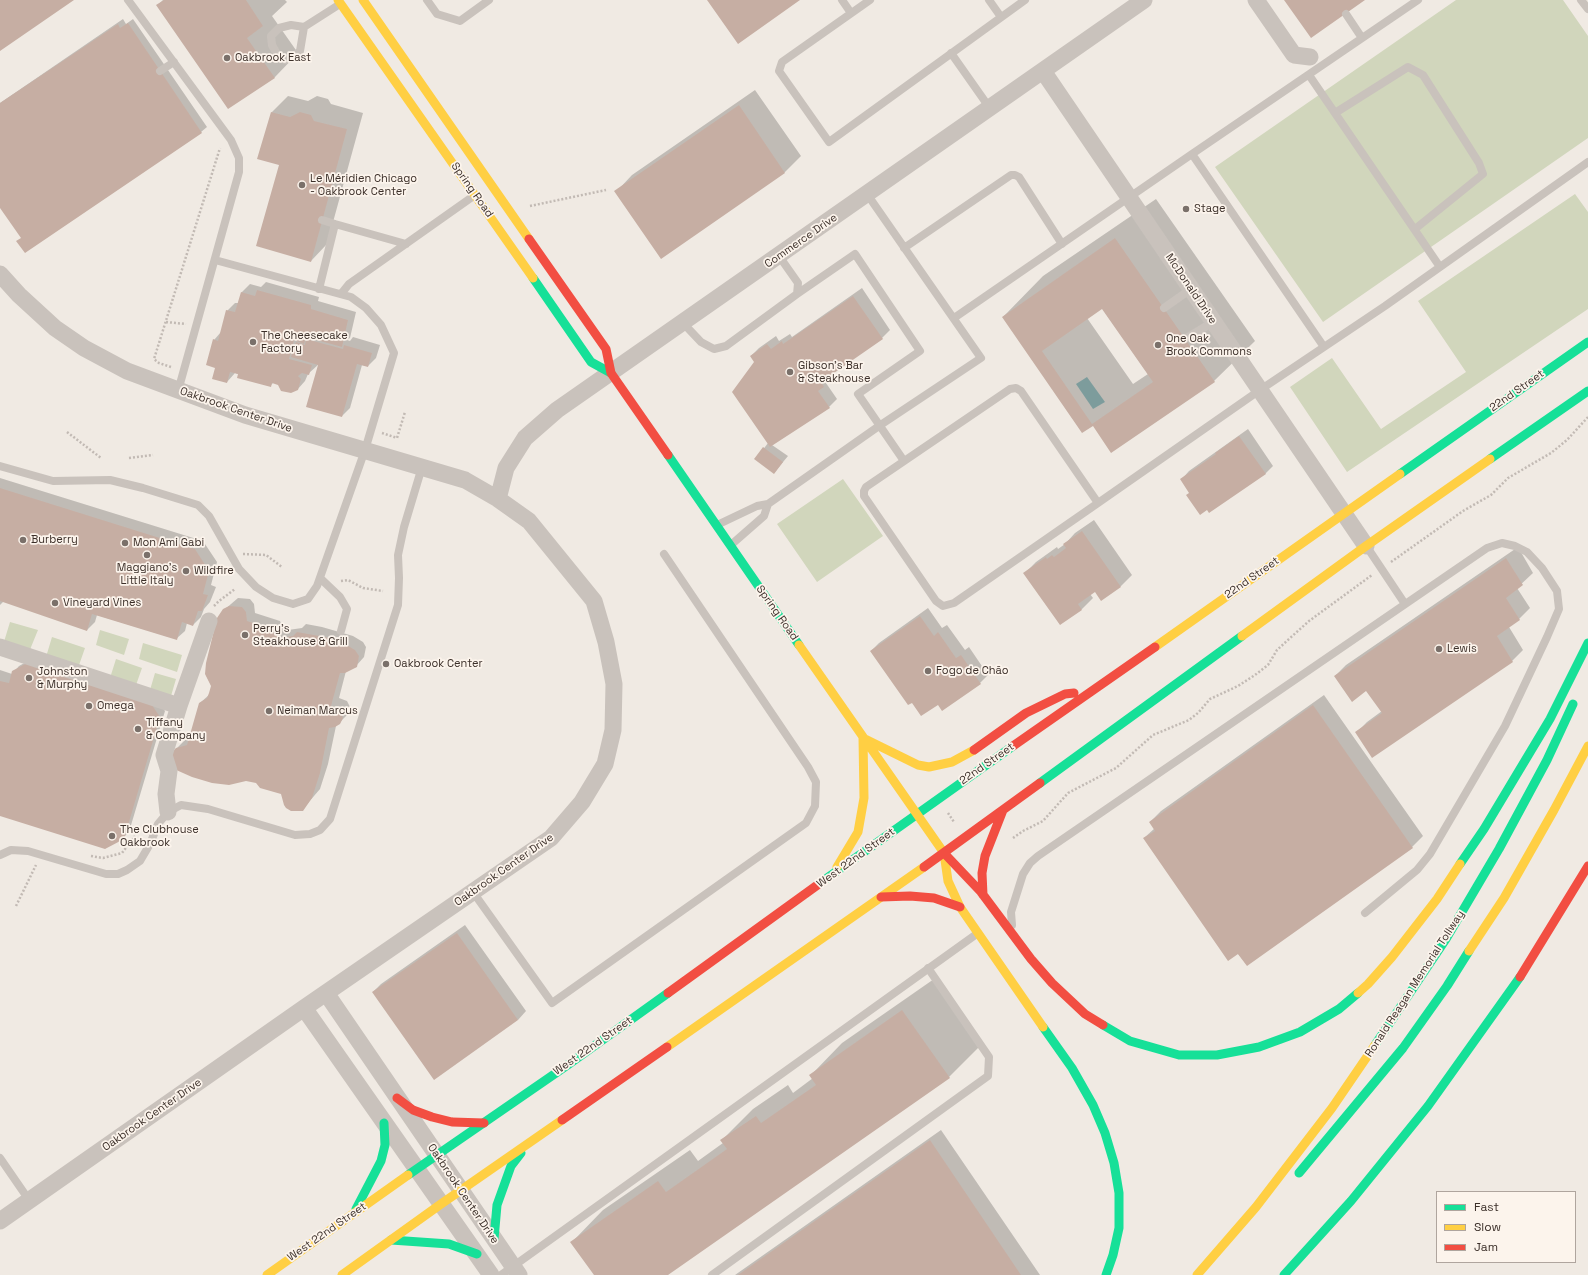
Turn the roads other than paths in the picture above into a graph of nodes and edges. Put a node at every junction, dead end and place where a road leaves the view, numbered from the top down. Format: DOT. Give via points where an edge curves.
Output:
graph roads {
  1 [pos="128,0"];
  2 [pos="363,0"];
  3 [pos="427,0"];
  4 [pos="489,0"];
  5 [pos="842,0"];
  6 [pos="870,0"];
  7 [pos="989,0"];
  8 [pos="1025,0"];
  9 [pos="1144,0"];
  10 [pos="1256,0"];
  11 [pos="1418,0"];
  12 [pos="1582,0"];
  13 [pos="339,2"];
  14 [pos="1588,9"];
  15 [pos="851,14"];
  16 [pos="1346,14"];
  17 [pos="1001,17"];
  18 [pos="304,28"];
  19 [pos="1362,38"];
  20 [pos="951,53"];
  21 [pos="174,62"];
  22 [pos="1314,63"];
  23 [pos="160,71"];
  24 [pos="1043,71"];
  25 [pos="1309,75"];
  26 [pos="989,108"];
  27 [pos="1335,113"];
  28 [pos="1192,154"];
  29 [pos="1588,162"];
  30 [pos="867,194"];
  31 [pos="476,195"];
  32 [pos="1129,198"];
  33 [pos="322,220"];
  34 [pos="335,224"];
  35 [pos="1415,229"];
  36 [pos="406,244"];
  37 [pos="1062,244"];
  38 [pos="904,248"];
  39 [pos="780,256"];
  40 [pos="215,260"];
  41 [pos="1440,267"];
  42 [pos="0,274"];
  43 [pos="319,288"];
  44 [pos="1191,289"];
  45 [pos="341,294"];
  46 [pos="797,294"];
  47 [pos="1164,308"];
  48 [pos="954,318"];
  49 [pos="1213,322"];
  50 [pos="683,323"];
  51 [pos="1185,339"];
  52 [pos="1588,342"];
  53 [pos="1324,347"];
  54 [pos="611,373"];
  55 [pos="1260,390"];
  56 [pos="178,391"];
  57 [pos="1588,391"];
  58 [pos="879,426"];
  59 [pos="365,450"];
  60 [pos="904,461"];
  61 [pos="0,466"];
  62 [pos="422,467"];
  63 [pos="498,499"];
  64 [pos="1098,503"];
  65 [pos="768,504"];
  66 [pos="1343,513"];
  67 [pos="716,525"];
  68 [pos="730,545"];
  69 [pos="1366,546"];
  70 [pos="664,554"];
  71 [pos="320,578"];
  72 [pos="1405,604"];
  73 [pos="208,621"];
  74 [pos="341,631"];
  75 [pos="1588,643"];
  76 [pos="0,647"];
  77 [pos="1091,690"];
  78 [pos="1577,693"];
  79 [pos="179,706"];
  80 [pos="863,738"];
  81 [pos="1588,746"];
  82 [pos="1003,810"];
  83 [pos="168,812"];
  84 [pos="917,814"];
  85 [pos="944,853"];
  86 [pos="0,854"];
  87 [pos="1588,866"];
  88 [pos="832,875"];
  89 [pos="473,892"];
  90 [pos="983,895"];
  91 [pos="881,897"];
  92 [pos="960,907"];
  93 [pos="1365,913"];
  94 [pos="978,933"];
  95 [pos="1012,934"];
  96 [pos="928,968"];
  97 [pos="326,993"];
  98 [pos="304,1008"];
  99 [pos="397,1098"];
  100 [pos="384,1123"];
  101 [pos="484,1123"];
  102 [pos="529,1143"];
  103 [pos="436,1155"];
  104 [pos="0,1158"];
  105 [pos="417,1169"];
  106 [pos="1295,1178"];
  107 [pos="460,1190"];
  108 [pos="29,1200"];
  109 [pos="441,1204"];
  110 [pos="1270,1205"];
  111 [pos="354,1213"];
  112 [pos="0,1221"];
  113 [pos="494,1239"];
  114 [pos="391,1240"];
  115 [pos="477,1254"];
  116 [pos="511,1272"];
  117 [pos="266,1275"];
  118 [pos="342,1275"];
  119 [pos="491,1275"];
  120 [pos="712,1275"];
  121 [pos="1106,1275"];
  122 [pos="1197,1275"];
  123 [pos="1201,1275"];
  124 [pos="1284,1275"];
  1 -- 21 [label="lane"];
  2 -- 54 [label="main road, Spring Road" via="606,349"];
  3 -- 4 [label="lane" via="437,14 460,21"];
  5 -- 15 [label="lane"];
  6 -- 15 [label="lane"];
  7 -- 17 [label="lane"];
  8 -- 17 [label="lane"];
  9 -- 24 [label="street, Commerce Drive"];
  10 -- 22 [label="street" via="1294,55"];
  11 -- 19 [label="lane"];
  12 -- 14 [label="lane"];
  13 -- 18 [label="lane"];
  13 -- 31 [label="main road, Spring Road"];
  15 -- 20 [label="lane" via="782,62 779,72 829,142"];
  16 -- 19 [label="lane"];
  17 -- 20 [label="lane"];
  18 -- 18 [label="lane" via="291,25 279,28 271,36 272,45 278,56 285,60 300,51"];
  19 -- 22 [label="lane"];
  20 -- 26 [label="lane"];
  21 -- 23 [label="lane"];
  21 -- 40 [label="lane" via="231,140 240,158 239,172"];
  22 -- 25 [label="lane"];
  24 -- 26 [label="street, Commerce Drive"];
  24 -- 32 [label="street, McDonald Drive"];
  25 -- 27 [label="lane"];
  25 -- 28 [label="lane"];
  26 -- 30 [label="street, Commerce Drive"];
  27 -- 35 [label="lane"];
  27 -- 35 [label="lane" via="1408,67 1423,75 1479,163 1483,174"];
  28 -- 32 [label="lane"];
  28 -- 53 [label="lane"];
  29 -- 41 [label="lane"];
  30 -- 38 [label="lane"];
  30 -- 39 [label="street, Commerce Drive"];
  31 -- 36 [label="lane"];
  31 -- 54 [label="main road, Spring Road" via="591,362"];
  32 -- 37 [label="lane"];
  32 -- 44 [label="street, McDonald Drive"];
  33 -- 34 [label="lane"];
  34 -- 36 [label="lane"];
  34 -- 43 [label="lane"];
  35 -- 41 [label="lane"];
  36 -- 45 [label="lane" via="349,284"];
  37 -- 38 [label="lane" via="1019,177 1011,175"];
  37 -- 48 [label="lane"];
  38 -- 48 [label="lane"];
  39 -- 46 [label="lane" via="798,283"];
  39 -- 50 [label="street, Commerce Drive"];
  40 -- 43 [label="lane"];
  40 -- 56 [label="lane"];
  41 -- 53 [label="lane"];
  42 -- 56 [label="street, Oakbrook Center Drive" via="47,321 84,348 127,371"];
  43 -- 45 [label="lane"];
  44 -- 47 [label="lane"];
  44 -- 49 [label="street, McDonald Drive"];
  45 -- 59 [label="lane" via="351,297 381,325 394,353"];
  46 -- 50 [label="lane" via="726,346 714,349 701,342"];
  46 -- 58 [label="lane" via="855,254 920,351 858,394"];
  48 -- 58 [label="lane" via="981,358"];
  49 -- 51 [label="lane"];
  49 -- 55 [label="street, McDonald Drive"];
  50 -- 54 [label="street, Commerce Drive"];
  52 -- 66 [label="main road, 22nd Street"];
  53 -- 55 [label="lane"];
  54 -- 63 [label="street" via="557,410 525,438 506,468"];
  54 -- 67 [label="main road, Spring Road"];
  55 -- 64 [label="lane"];
  55 -- 66 [label="street, McDonald Drive"];
  56 -- 59 [label="street, Oakbrook Center Drive" via="245,415"];
  57 -- 69 [label="main road"];
  58 -- 60 [label="lane"];
  58 -- 65 [label="lane"];
  59 -- 62 [label="street, Oakbrook Center Drive"];
  59 -- 71 [label="lane"];
  60 -- 64 [label="lane" via="1010,389 1016,388 1021,391"];
  60 -- 64 [label="lane" via="866,487 864,496 936,601 942,606 954,603"];
  61 -- 71 [label="lane" via="53,481 110,480 198,505 209,516 239,569 256,587 273,598 293,604 308,599"];
  62 -- 63 [label="street, Oakbrook Center Drive" via="466,480"];
  62 -- 83 [label="lane" via="398,555 398,605 330,819 320,830 310,834 295,834 208,808 181,805"];
  63 -- 89 [label="street, Oakbrook Center Drive" via="529,521 594,601 606,642 614,684 613,730 605,764 582,802 551,838"];
  65 -- 67 [label="lane" via="757,506"];
  65 -- 68 [label="lane" via="764,516"];
  66 -- 69 [label="street, McDonald Drive"];
  66 -- 77 [label="main road, 22nd Street"];
  67 -- 68 [label="main road, Spring Road"];
  68 -- 80 [label="main road, Spring Road"];
  69 -- 72 [label="lane"];
  69 -- 82 [label="main road"];
  70 -- 89 [label="lane" via="816,782 815,806 806,823 552,1003"];
  71 -- 74 [label="lane" via="340,597 346,609"];
  72 -- 93 [label="lane" via="1487,548 1502,542 1527,552 1542,568 1557,591 1559,609 1505,726 1430,854 1417,870"];
  72 -- 95 [label="lane" via="1038,856 1023,874 1012,912"];
  73 -- 79 [label="street"];
  75 -- 95 [label="main road, Spring Road" via="1571,679 1522,766 1484,829 1437,898 1392,958 1368,984 1339,1009 1300,1032 1259,1047 1217,1055 1179,1055 1130,1041 1085,1014 1052,983"];
  76 -- 79 [label="street"];
  77 -- 80 [label="main road" via="1065,694 1026,713 973,751 944,764 929,767 918,765"];
  77 -- 84 [label="main road, 22nd Street"];
  78 -- 122 [label="main road, Ronald Reagan Memorial Tollway" via="1547,760 1446,939 1332,1108 1256,1207"];
  79 -- 83 [label="street" via="164,755 169,771 166,794"];
  80 -- 84 [label="main road, Spring Road"];
  80 -- 88 [label="main road" via="864,798 858,832"];
  81 -- 106 [label="main road, Ronald Reagan Memorial Tollway" via="1504,898 1447,986 1389,1065"];
  82 -- 85 [label="main road"];
  82 -- 90 [label="main road" via="985,856 982,873"];
  83 -- 86 [label="lane" via="158,824 140,861 118,874 106,874 28,851 11,850"];
  84 -- 85 [label="main road, Spring Road"];
  84 -- 88 [label="main road, West 22nd Street"];
  85 -- 90 [label="main road, Spring Road"];
  85 -- 91 [label="main road"];
  85 -- 92 [label="main road" via="948,881"];
  87 -- 124 [label="main road" via="1531,961 1428,1106 1351,1201"];
  88 -- 101 [label="main road, West 22nd Street"];
  89 -- 97 [label="street, Oakbrook Center Drive"];
  90 -- 95 [label="main road, Spring Road"];
  91 -- 92 [label="main road" via="934,898"];
  91 -- 102 [label="main road"];
  92 -- 94 [label="main road"];
  94 -- 96 [label="lane"];
  94 -- 121 [label="main road" via="1072,1068 1105,1133 1119,1193 1119,1228"];
  96 -- 116 [label="lane"];
  96 -- 120 [label="lane" via="989,1057 988,1076"];
  97 -- 98 [label="street, Oakbrook Center Drive"];
  97 -- 99 [label="street, Oakbrook Center Drive"];
  98 -- 100 [label="street, Oakbrook Center Drive"];
  98 -- 108 [label="street, Oakbrook Center Drive"];
  99 -- 101 [label="main road" via="413,1110 432,1118 452,1122"];
  99 -- 103 [label="street, Oakbrook Center Drive"];
  100 -- 105 [label="street, Oakbrook Center Drive"];
  100 -- 111 [label="main road" via="385,1145 381,1161"];
  101 -- 103 [label="main road, West 22nd Street"];
  102 -- 107 [label="main road"];
  102 -- 113 [label="main road" via="511,1166 504,1184 497,1204"];
  103 -- 105 [label="main road, West 22nd Street"];
  103 -- 107 [label="street, Oakbrook Center Drive"];
  104 -- 108 [label="lane"];
  105 -- 109 [label="street, Oakbrook Center Drive"];
  105 -- 111 [label="main road, West 22nd Street"];
  107 -- 109 [label="main road"];
  107 -- 113 [label="street, Oakbrook Center Drive"];
  108 -- 112 [label="street, Oakbrook Center Drive"];
  109 -- 114 [label="main road"];
  109 -- 115 [label="street, Oakbrook Center Drive"];
  110 -- 123 [label="main road"];
  111 -- 117 [label="main road, West 22nd Street"];
  113 -- 116 [label="street, Oakbrook Center Drive"];
  114 -- 115 [label="main road" via="449,1244"];
  114 -- 118 [label="main road"];
  115 -- 119 [label="street, Oakbrook Center Drive"];
}
